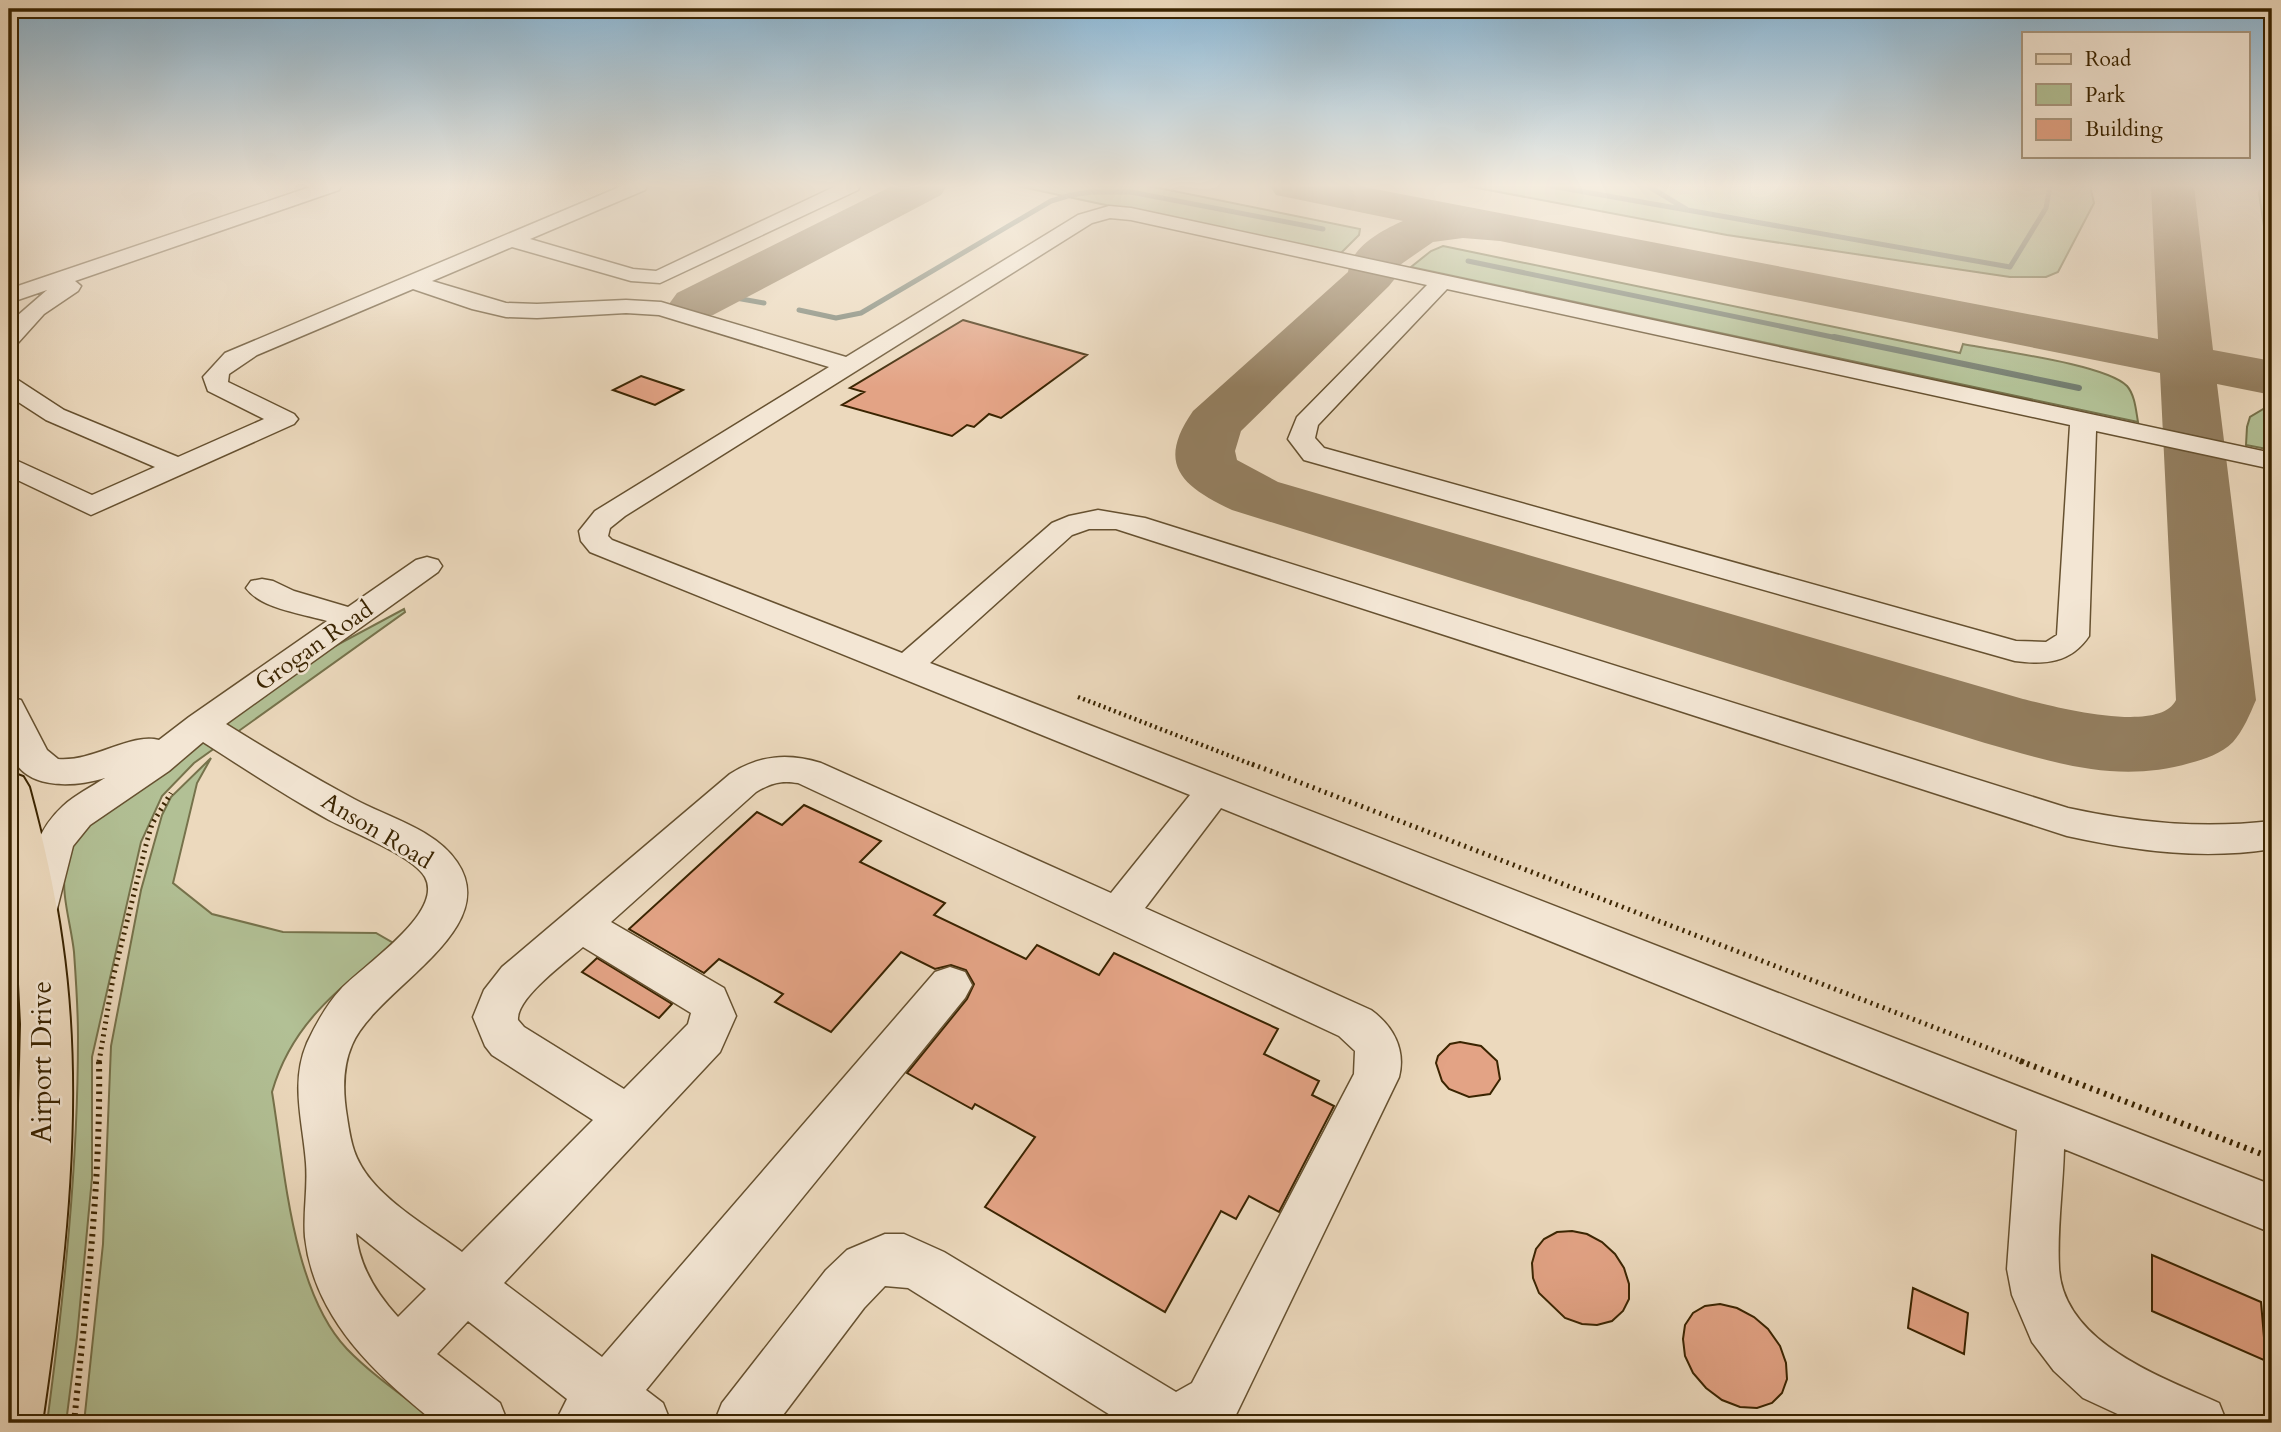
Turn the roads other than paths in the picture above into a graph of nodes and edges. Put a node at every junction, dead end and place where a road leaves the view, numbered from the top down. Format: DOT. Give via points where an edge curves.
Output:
graph roads {
  1 [pos="136,253"];
  2 [pos="148,253"];
  3 [pos="482,253"];
  4 [pos="555,253"];
  5 [pos="711,253"];
  6 [pos="1030,253"];
  7 [pos="1308,253"];
  8 [pos="415,282"];
  9 [pos="1442,282"];
  10 [pos="9,296"];
  11 [pos="9,339"];
  12 [pos="848,365"];
  13 [pos="9,385"];
  14 [pos="2083,421"];
  15 [pos="2272,461"];
  16 [pos="9,465"];
  17 [pos="178,467"];
  18 [pos="427,566"];
  19 [pos="262,588"];
  20 [pos="353,618"];
  21 [pos="907,666"];
  22 [pos="9,708"];
  23 [pos="201,725"];
  24 [pos="9,787"];
  25 [pos="1215,789"];
  26 [pos="2272,835"];
  27 [pos="37,909"];
  28 [pos="1118,915"];
  29 [pos="580,925"];
  30 [pos="950,985"];
  31 [pos="628,1117"];
  32 [pos="2042,1118"];
  33 [pos="330,1162"];
  34 [pos="2272,1209"];
  35 [pos="464,1286"];
  36 [pos="398,1356"];
  37 [pos="611,1414"];
  38 [pos="11,1423"];
  39 [pos="480,1423"];
  40 [pos="742,1423"];
  41 [pos="1175,1423"];
  42 [pos="2199,1423"];
  1 -- 10 [label="lane"];
  2 -- 11 [label="lane" via="63,290"];
  3 -- 8 [label="lane"];
  4 -- 5 [label="lane" via="649,278"];
  6 -- 12 [label="lane"];
  7 -- 9 [label="lane"];
  8 -- 12 [label="lane" via="509,310 661,309"];
  8 -- 17 [label="lane" via="249,350 220,368 217,386 285,419"];
  9 -- 14 [label="lane"];
  9 -- 14 [label="lane" via="1306,423 1301,434 1308,450 1347,465 2007,649 2052,652 2073,636"];
  12 -- 21 [label="lane" via="600,520 594,541"];
  13 -- 17 [label="lane" via="55,415"];
  14 -- 15 [label="lane"];
  16 -- 17 [label="lane" via="91,506"];
  18 -- 20 [label="lane, Grogan Road"];
  19 -- 20 [label="lane"];
  20 -- 23 [label="lane, Grogan Road"];
  21 -- 25 [label="lane"];
  21 -- 26 [label="lane" via="1062,528 1112,519 2067,822 2179,841"];
  22 -- 23 [label="lane, Grogan Road" via="35,761 69,772 117,762"];
  23 -- 27 [label="lane, Grogan Road" via="65,828 55,842"];
  23 -- 33 [label="lane, Anson Road" via="406,843 444,873 447,890 435,928 355,1004 328,1051 320,1078 320,1108"];
  24 -- 27 [label="main road, Airport Drive"];
  25 -- 28 [label="lane"];
  25 -- 32 [label="lane"];
  27 -- 38 [label="main road, Airport Drive" via="46,1089 30,1305"];
  28 -- 29 [label="lane" via="808,772 775,767 743,783"];
  28 -- 41 [label="lane" via="1355,1023 1378,1045 1381,1061 1212,1403"];
  29 -- 31 [label="lane" via="517,980 493,1016 497,1030 508,1041"];
  29 -- 31 [label="lane" via="704,996 716,1014 704,1038"];
  30 -- 37 [label="lane"];
  31 -- 35 [label="lane"];
  32 -- 34 [label="lane"];
  32 -- 42 [label="lane" via="2033,1269 2051,1323 2073,1352 2103,1378"];
  33 -- 35 [label="lane, Anson Road" via="355,1199"];
  33 -- 36 [label="lane, Anson Road" via="332,1248 344,1289 365,1321"];
  35 -- 36 [label="lane"];
  35 -- 37 [label="lane, Anson Road"];
  36 -- 39 [label="lane, Anson Road"];
  40 -- 41 [label="lane" via="858,1275 885,1260 904,1260 926,1270"];
}
